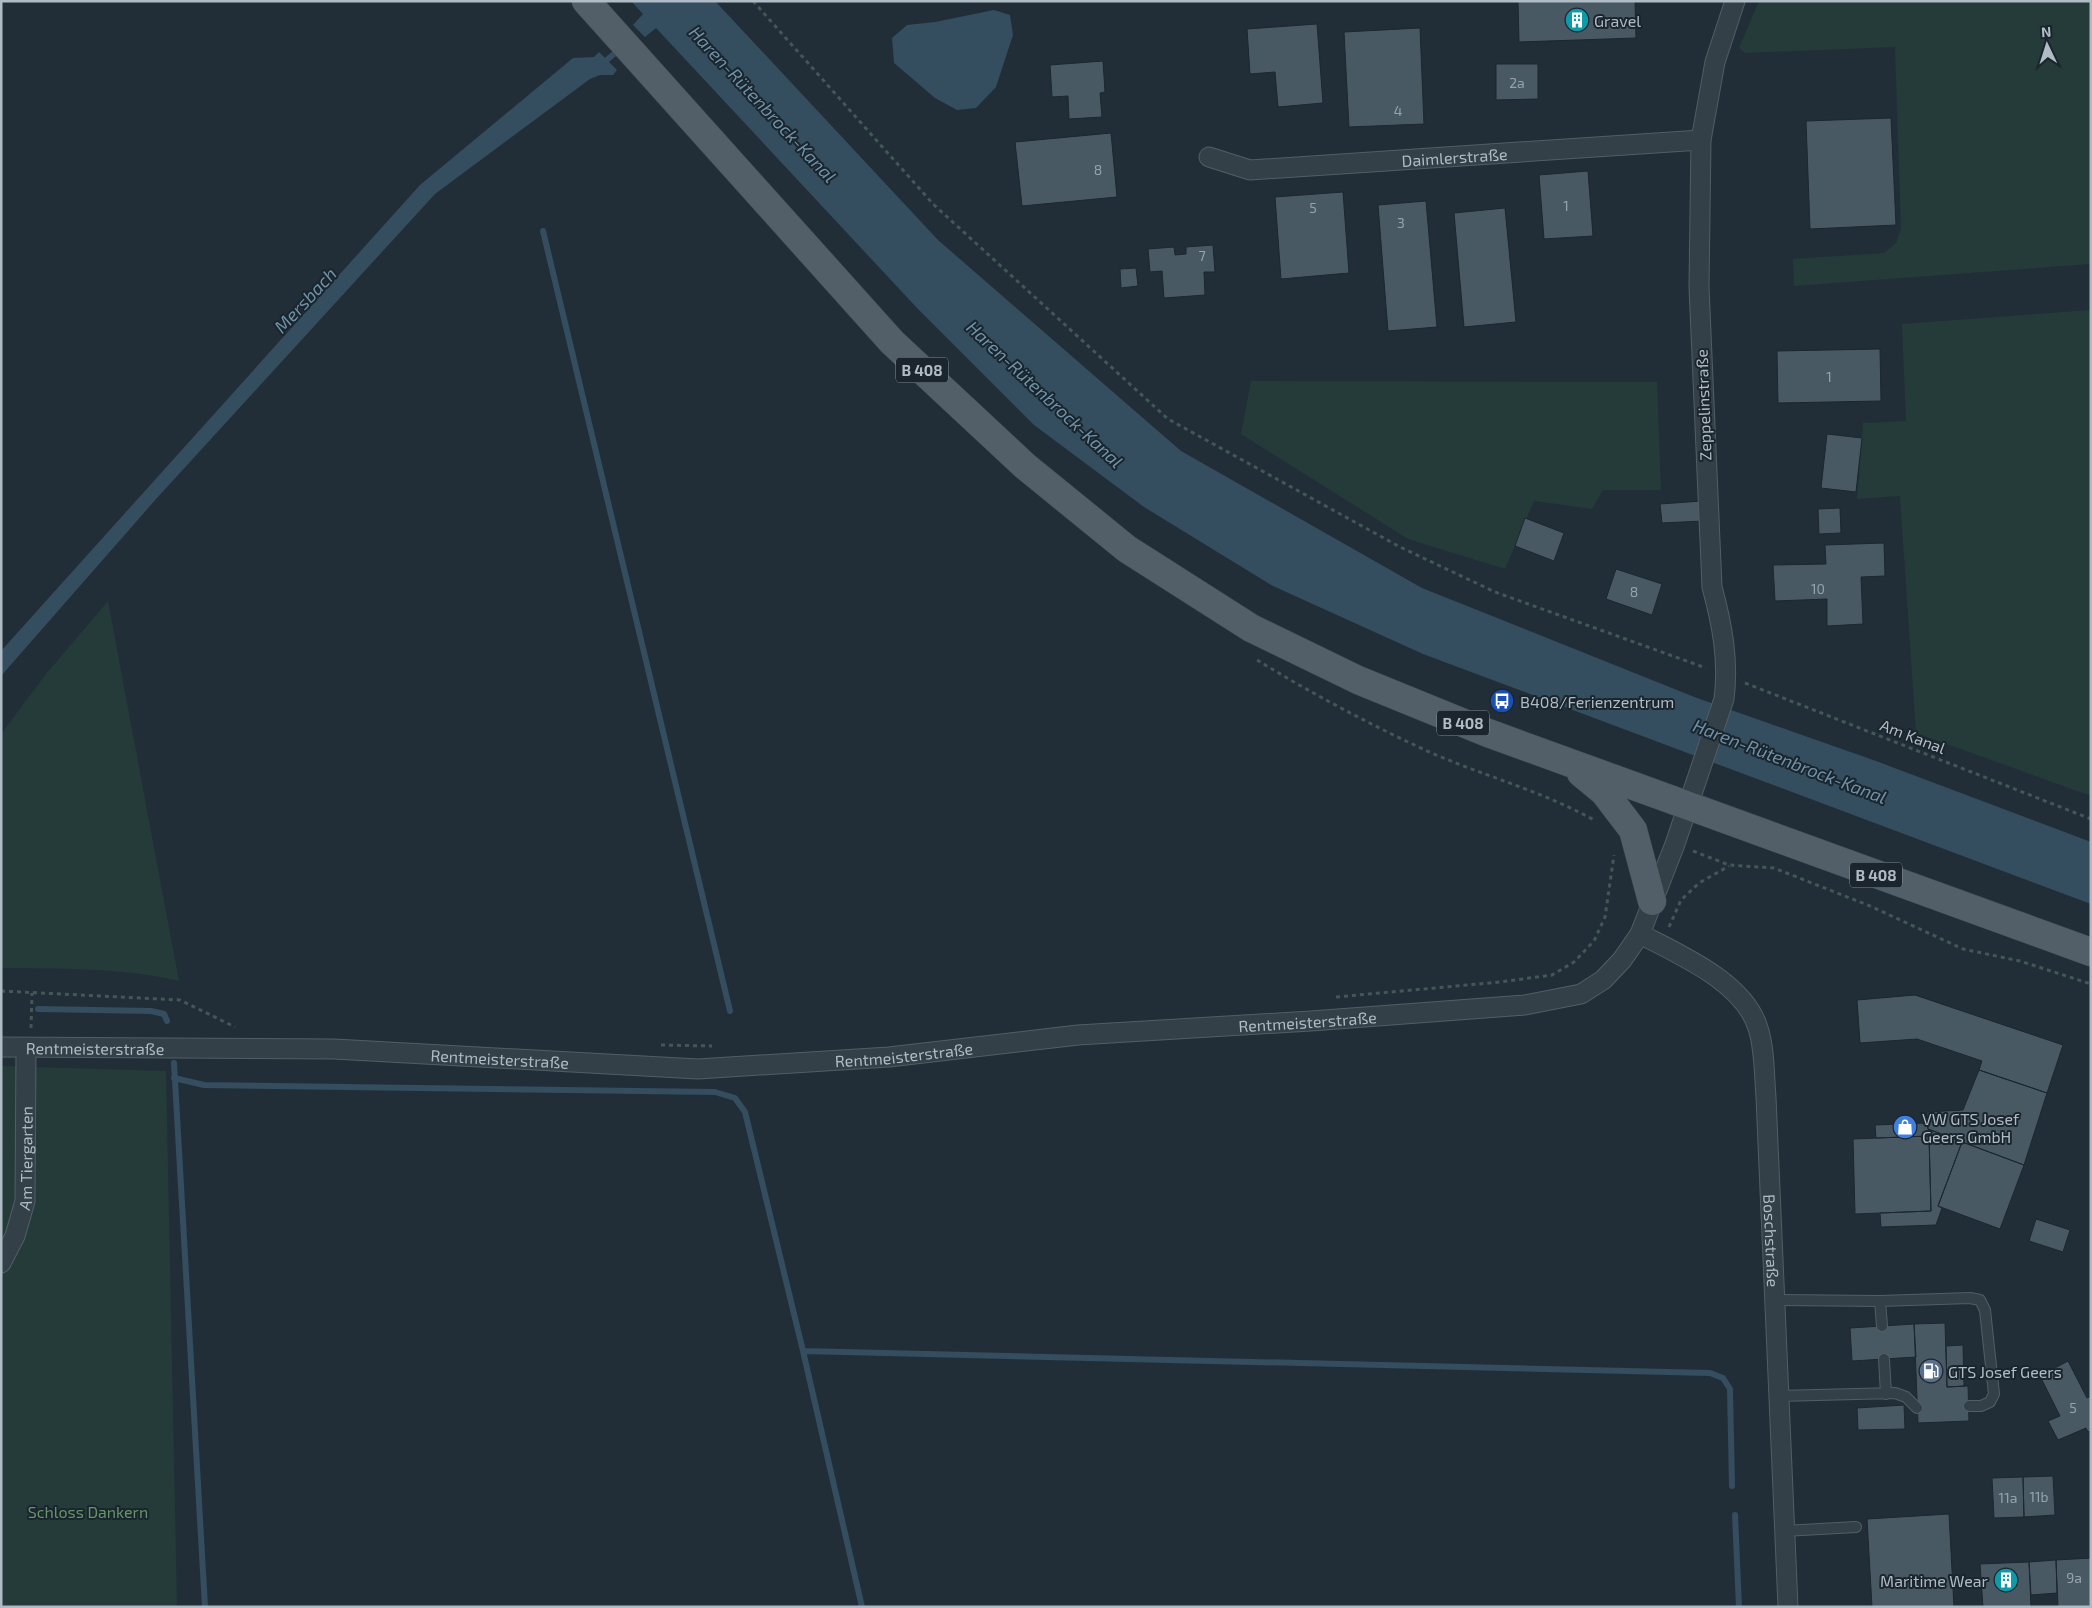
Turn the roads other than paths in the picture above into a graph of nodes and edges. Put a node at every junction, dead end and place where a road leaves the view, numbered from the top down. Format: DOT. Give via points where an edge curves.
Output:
graph roads {
  1 [pos="586,1"];
  2 [pos="1734,1"];
  3 [pos="1702,140"];
  4 [pos="1209,157"];
  5 [pos="1568,762"];
  6 [pos="1689,805"];
  7 [pos="1652,901"];
  8 [pos="1640,934"];
  9 [pos="2091,952"];
  10 [pos="1,1047"];
  11 [pos="26,1048"];
  12 [pos="1,1263"];
  13 [pos="1774,1300"];
  14 [pos="1880,1301"];
  15 [pos="1882,1326"];
  16 [pos="1884,1359"];
  17 [pos="1886,1394"];
  18 [pos="1778,1396"];
  19 [pos="1969,1406"];
  20 [pos="1917,1408"];
  21 [pos="1856,1527"];
  22 [pos="1784,1531"];
  23 [pos="1788,1607"];
  1 -- 5 [label="main road, B 408" via="892,342 1025,466 1127,549 1251,628 1358,680"];
  2 -- 3 [label="street, Zeppelinstraße" via="1715,62"];
  3 -- 4 [label="street, Daimlerstraße" via="1250,170"];
  3 -- 6 [label="street, Zeppelinstraße" via="1699,287 1704,417 1712,587 1722,624 1727,676 1724,699"];
  5 -- 6 [label="main road, B 408"];
  5 -- 7 [label="main road" via="1604,792 1634,830"];
  6 -- 7 [label="street, Rentmeisterstraße"];
  6 -- 9 [label="main road, B 408"];
  7 -- 8 [label="street, Rentmeisterstraße"];
  8 -- 11 [label="street, Rentmeisterstraße" via="1603,980 1581,994 1525,1005 1078,1035 889,1057 698,1069 334,1049"];
  8 -- 13 [label="street, Boschstraße" via="1715,976 1735,992 1758,1027 1766,1097"];
  10 -- 11 [label="street, Rentmeisterstraße"];
  11 -- 12 [label="street, Am Tiergarten" via="25,1201 15,1236"];
  13 -- 14 [label="lane"];
  13 -- 18 [label="street, Boschstraße"];
  14 -- 15 [label="lane"];
  14 -- 19 [label="lane" via="1980,1300 1986,1310 1994,1394 1990,1402"];
  16 -- 17 [label="lane"];
  17 -- 18 [label="lane"];
  17 -- 20 [label="lane" via="1906,1397"];
  18 -- 22 [label="street, Boschstraße"];
  21 -- 22 [label="lane"];
  22 -- 23 [label="street, Boschstraße"];
}
